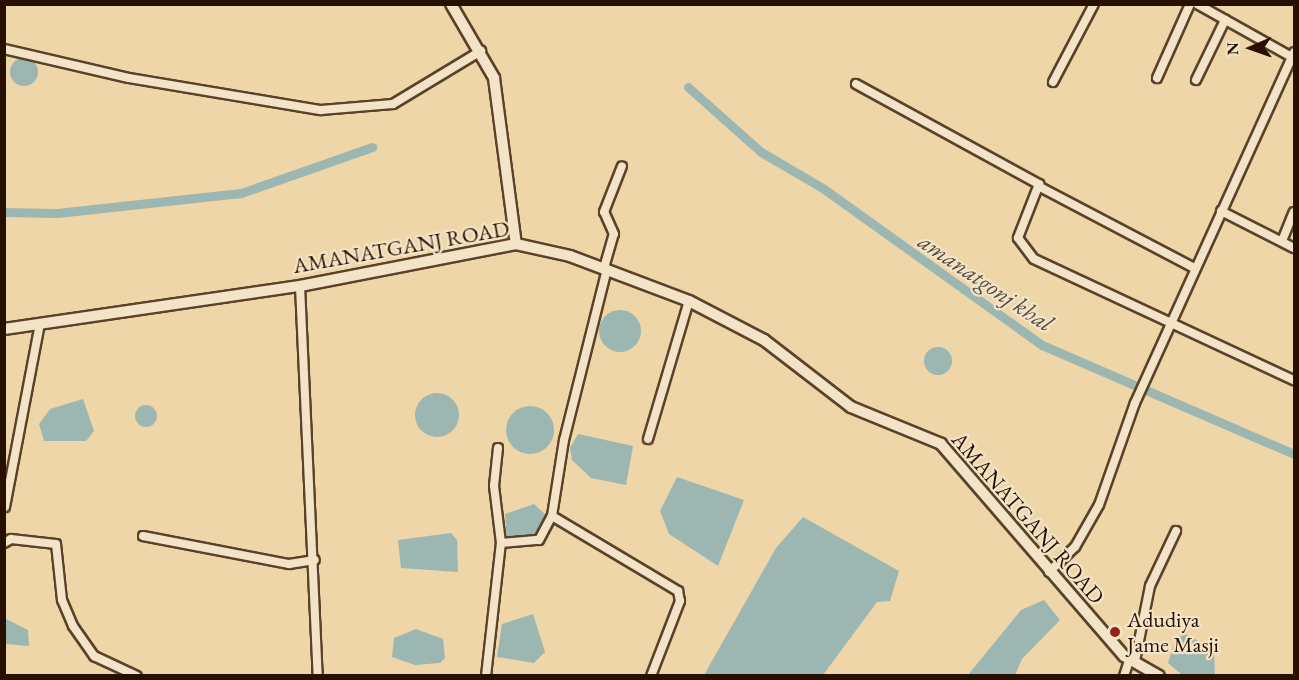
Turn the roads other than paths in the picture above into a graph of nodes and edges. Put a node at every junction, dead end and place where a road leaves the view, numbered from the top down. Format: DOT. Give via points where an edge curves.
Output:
graph roads {
  1 [pos="451,4"];
  2 [pos="1095,4"];
  3 [pos="1190,4"];
  4 [pos="1197,4"];
  5 [pos="1224,20"];
  6 [pos="4,50"];
  7 [pos="481,51"];
  8 [pos="1293,55"];
  9 [pos="1157,78"];
  10 [pos="1196,80"];
  11 [pos="1053,82"];
  12 [pos="856,84"];
  13 [pos="622,166"];
  14 [pos="1040,187"];
  15 [pos="1221,211"];
  16 [pos="1294,212"];
  17 [pos="1282,241"];
  18 [pos="516,244"];
  19 [pos="1294,248"];
  20 [pos="1194,268"];
  21 [pos="606,269"];
  22 [pos="300,286"];
  23 [pos="689,301"];
  24 [pos="1173,323"];
  25 [pos="40,324"];
  26 [pos="4,329"];
  27 [pos="1294,380"];
  28 [pos="648,439"];
  29 [pos="498,448"];
  30 [pos="5,507"];
  31 [pos="552,516"];
  32 [pos="1176,531"];
  33 [pos="142,536"];
  34 [pos="4,543"];
  35 [pos="501,543"];
  36 [pos="315,561"];
  37 [pos="1048,573"];
  38 [pos="1132,660"];
  39 [pos="137,675"];
  40 [pos="318,675"];
  41 [pos="486,675"];
  42 [pos="651,675"];
  43 [pos="1124,675"];
  44 [pos="1159,675"];
  1 -- 7 [label="main road"];
  2 -- 11 [label="street"];
  3 -- 9 [label="street"];
  4 -- 5 [label="street"];
  5 -- 8 [label="street"];
  5 -- 10 [label="street"];
  6 -- 7 [label="street" via="129,78 321,110 393,104"];
  7 -- 18 [label="main road" via="494,78"];
  8 -- 15 [label="street"];
  12 -- 14 [label="street"];
  13 -- 21 [label="street" via="604,212 614,234"];
  14 -- 20 [label="street"];
  14 -- 24 [label="street" via="1018,238 1023,249"];
  15 -- 17 [label="street"];
  15 -- 20 [label="street"];
  16 -- 17 [label="street"];
  17 -- 19 [label="street"];
  18 -- 21 [label="main road, AMANATGANJ ROAD"];
  18 -- 22 [label="main road, AMANATGANJ ROAD"];
  20 -- 24 [label="street"];
  21 -- 23 [label="main road, AMANATGANJ ROAD"];
  21 -- 31 [label="street" via="564,440"];
  22 -- 25 [label="main road, AMANATGANJ ROAD"];
  22 -- 36 [label="street"];
  23 -- 28 [label="street"];
  23 -- 37 [label="main road, AMANATGANJ ROAD" via="764,340 851,407 941,444"];
  24 -- 27 [label="street"];
  24 -- 37 [label="street" via="1135,404 1090,525"];
  25 -- 26 [label="main road, AMANATGANJ ROAD"];
  25 -- 30 [label="street"];
  29 -- 35 [label="street" via="495,486"];
  31 -- 35 [label="street" via="538,540"];
  31 -- 42 [label="street" via="678,591 680,601"];
  32 -- 38 [label="street" via="1150,586"];
  33 -- 36 [label="street" via="289,564"];
  34 -- 39 [label="street" via="11,539 56,544 62,600 73,626 94,656"];
  35 -- 41 [label="street"];
  36 -- 40 [label="street"];
  37 -- 38 [label="main road, AMANATGANJ ROAD"];
  38 -- 43 [label="street"];
  38 -- 44 [label="main road, AMANATGANJ ROAD"];
}
